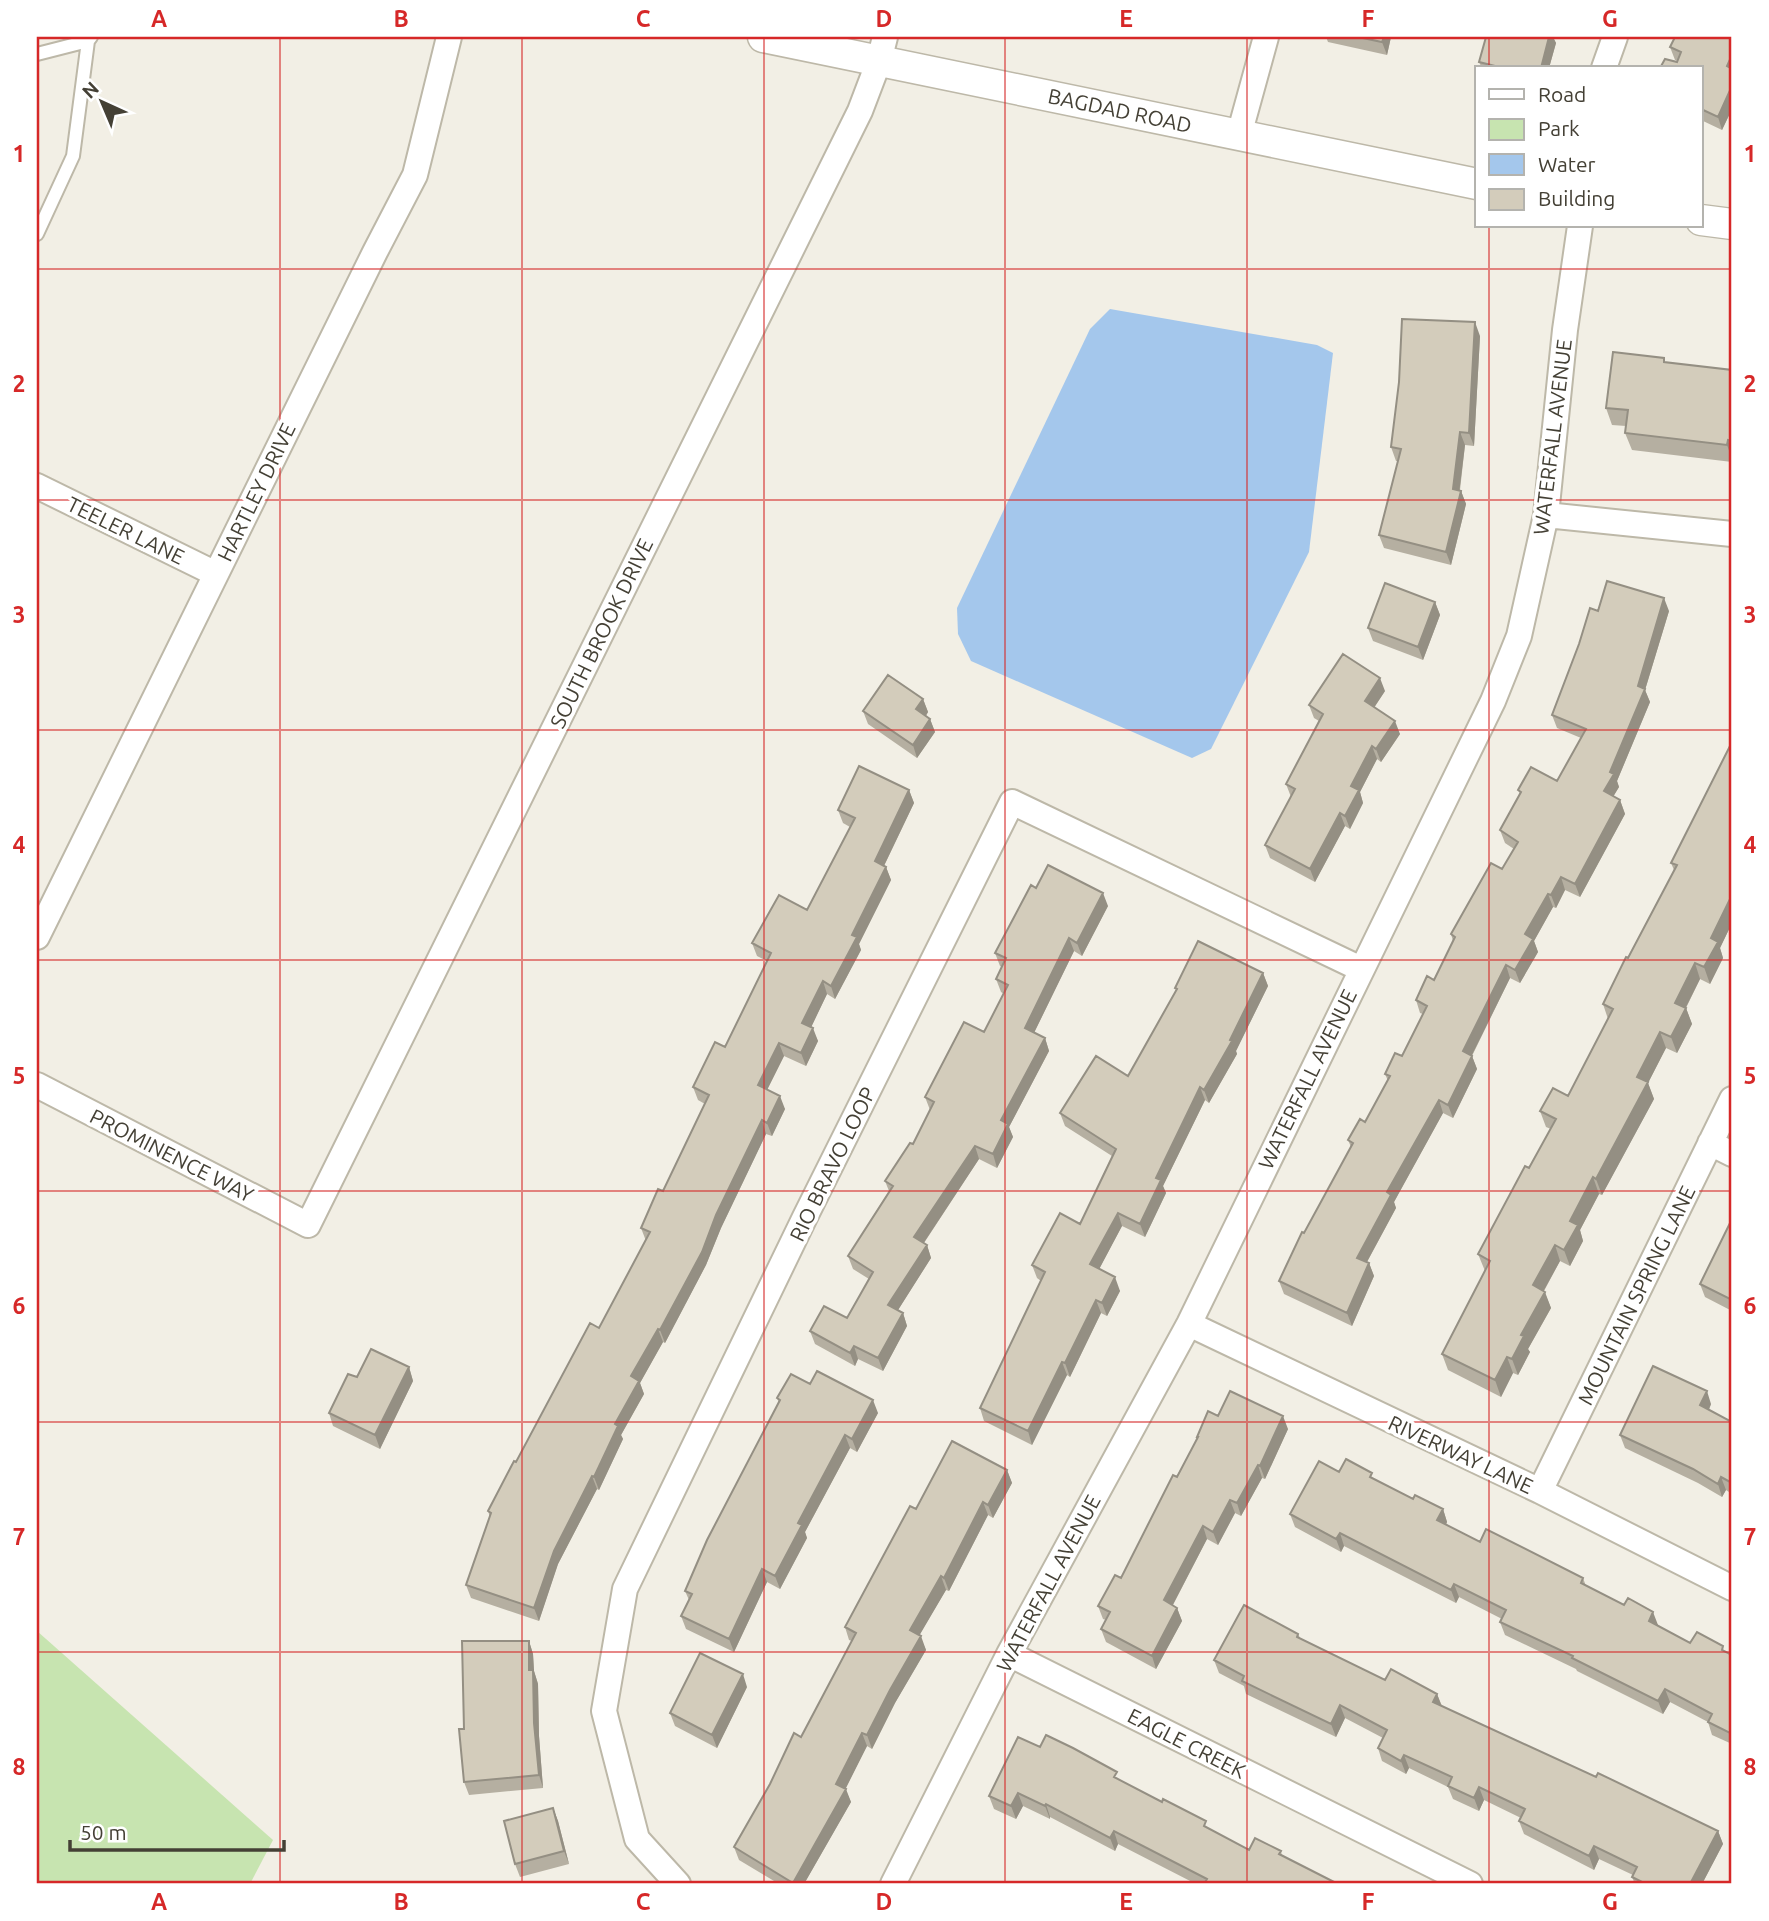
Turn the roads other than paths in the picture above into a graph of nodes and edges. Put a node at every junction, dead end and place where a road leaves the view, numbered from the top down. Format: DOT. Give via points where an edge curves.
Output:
graph roads {
  1 [pos="449,37"];
  2 [pos="763,37"];
  3 [pos="1266,37"];
  4 [pos="1615,37"];
  5 [pos="89,39"];
  6 [pos="882,49"];
  7 [pos="37,54"];
  8 [pos="1605,66"];
  9 [pos="1239,135"];
  10 [pos="1475,184"];
  11 [pos="1702,220"];
  12 [pos="1732,225"];
  13 [pos="1580,228"];
  14 [pos="37,234"];
  15 [pos="37,486"];
  16 [pos="1546,515"];
  17 [pos="1732,534"];
  18 [pos="216,574"];
  19 [pos="37,937"];
  20 [pos="1361,968"];
  21 [pos="37,1084"];
  22 [pos="1732,1099"];
  23 [pos="1721,1148"];
  24 [pos="308,1225"];
  25 [pos="1189,1324"];
  26 [pos="1539,1491"];
  27 [pos="1732,1588"];
  28 [pos="1009,1654"];
  29 [pos="678,1884"];
  30 [pos="893,1884"];
  31 [pos="1469,1884"];
  1 -- 18 [label="street, HARTLEY DRIVE" via="415,175"];
  2 -- 6 [label="street, BAGDAD ROAD"];
  3 -- 9 [label="street"];
  4 -- 8 [label="street"];
  5 -- 7 [label="lane"];
  5 -- 14 [label="lane" via="73,156"];
  6 -- 9 [label="street, BAGDAD ROAD"];
  6 -- 24 [label="street, SOUTH BROOK DRIVE" via="853,123"];
  9 -- 10 [label="street, BAGDAD ROAD"];
  11 -- 12 [label="street"];
  13 -- 16 [label="street, WATERFALL AVENUE"];
  15 -- 18 [label="street, TEELER LANE"];
  16 -- 17 [label="street"];
  16 -- 20 [label="street, WATERFALL AVENUE" via="1518,636 1493,701"];
  18 -- 19 [label="street, HARTLEY DRIVE"];
  20 -- 25 [label="street, WATERFALL AVENUE"];
  20 -- 29 [label="street, RIO BRAVO LOOP" via="1012,803 625,1589 604,1711 637,1839"];
  21 -- 24 [label="street, PROMINENCE WAY"];
  22 -- 23 [label="street, MOUNTAIN SPRING LANE"];
  23 -- 26 [label="street, MOUNTAIN SPRING LANE"];
  25 -- 26 [label="street, RIVERWAY LANE"];
  25 -- 28 [label="street, WATERFALL AVENUE"];
  26 -- 27 [label="street, RIVERWAY LANE"];
  28 -- 30 [label="street, WATERFALL AVENUE"];
  28 -- 31 [label="street, EAGLE CREEK"];
}
